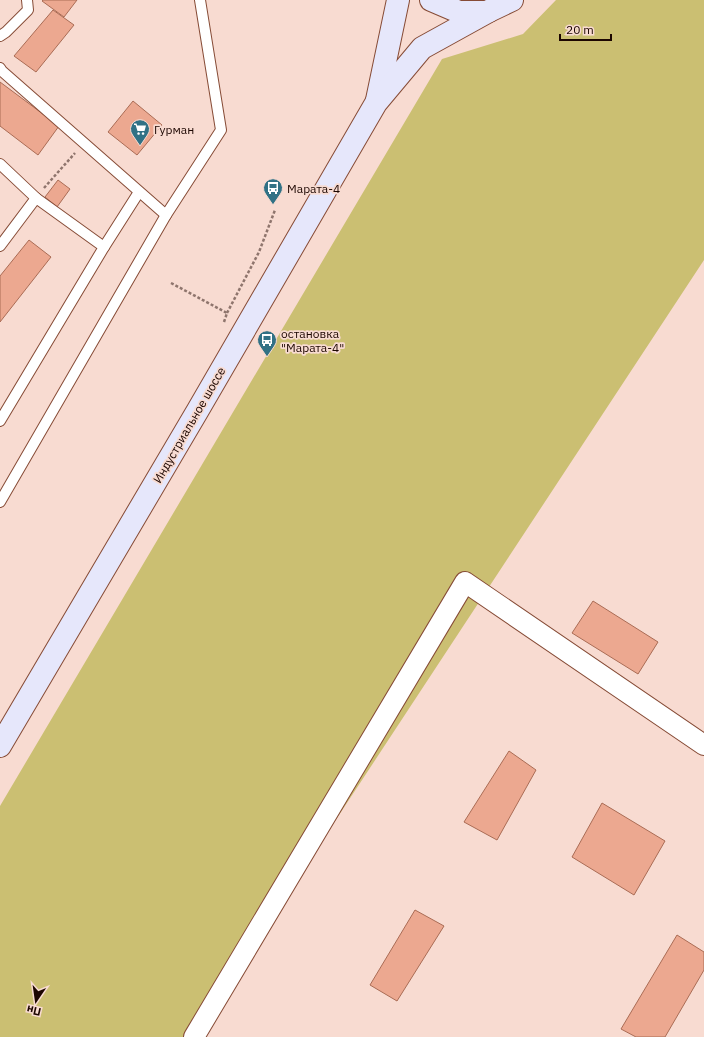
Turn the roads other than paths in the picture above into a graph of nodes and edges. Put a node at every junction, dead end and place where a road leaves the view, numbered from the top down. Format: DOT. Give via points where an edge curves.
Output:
graph roads {
  1 [pos="27,0"];
  2 [pos="200,0"];
  3 [pos="398,0"];
  4 [pos="431,0"];
  5 [pos="512,0"];
  6 [pos="489,11"];
  7 [pos="0,36"];
  8 [pos="0,68"];
  9 [pos="376,103"];
  10 [pos="0,164"];
  11 [pos="139,192"];
  12 [pos="36,198"];
  13 [pos="166,215"];
  14 [pos="0,246"];
  15 [pos="104,248"];
  16 [pos="0,421"];
  17 [pos="0,502"];
  18 [pos="704,745"];
  19 [pos="0,746"];
  20 [pos="194,1037"];
  1 -- 7 [label="lane" via="28,10"];
  2 -- 13 [label="lane" via="221,130"];
  3 -- 9 [label="main road"];
  4 -- 6 [label="main road" via="459,12"];
  5 -- 6 [label="main road"];
  6 -- 9 [label="main road" via="422,48"];
  8 -- 11 [label="lane"];
  9 -- 19 [label="main road, Индустриальное шоссе"];
  10 -- 12 [label="lane"];
  11 -- 13 [label="lane"];
  11 -- 15 [label="lane"];
  12 -- 14 [label="lane"];
  12 -- 15 [label="lane"];
  13 -- 17 [label="lane"];
  15 -- 16 [label="lane"];
  18 -- 20 [label="street" via="465,582"];
}
